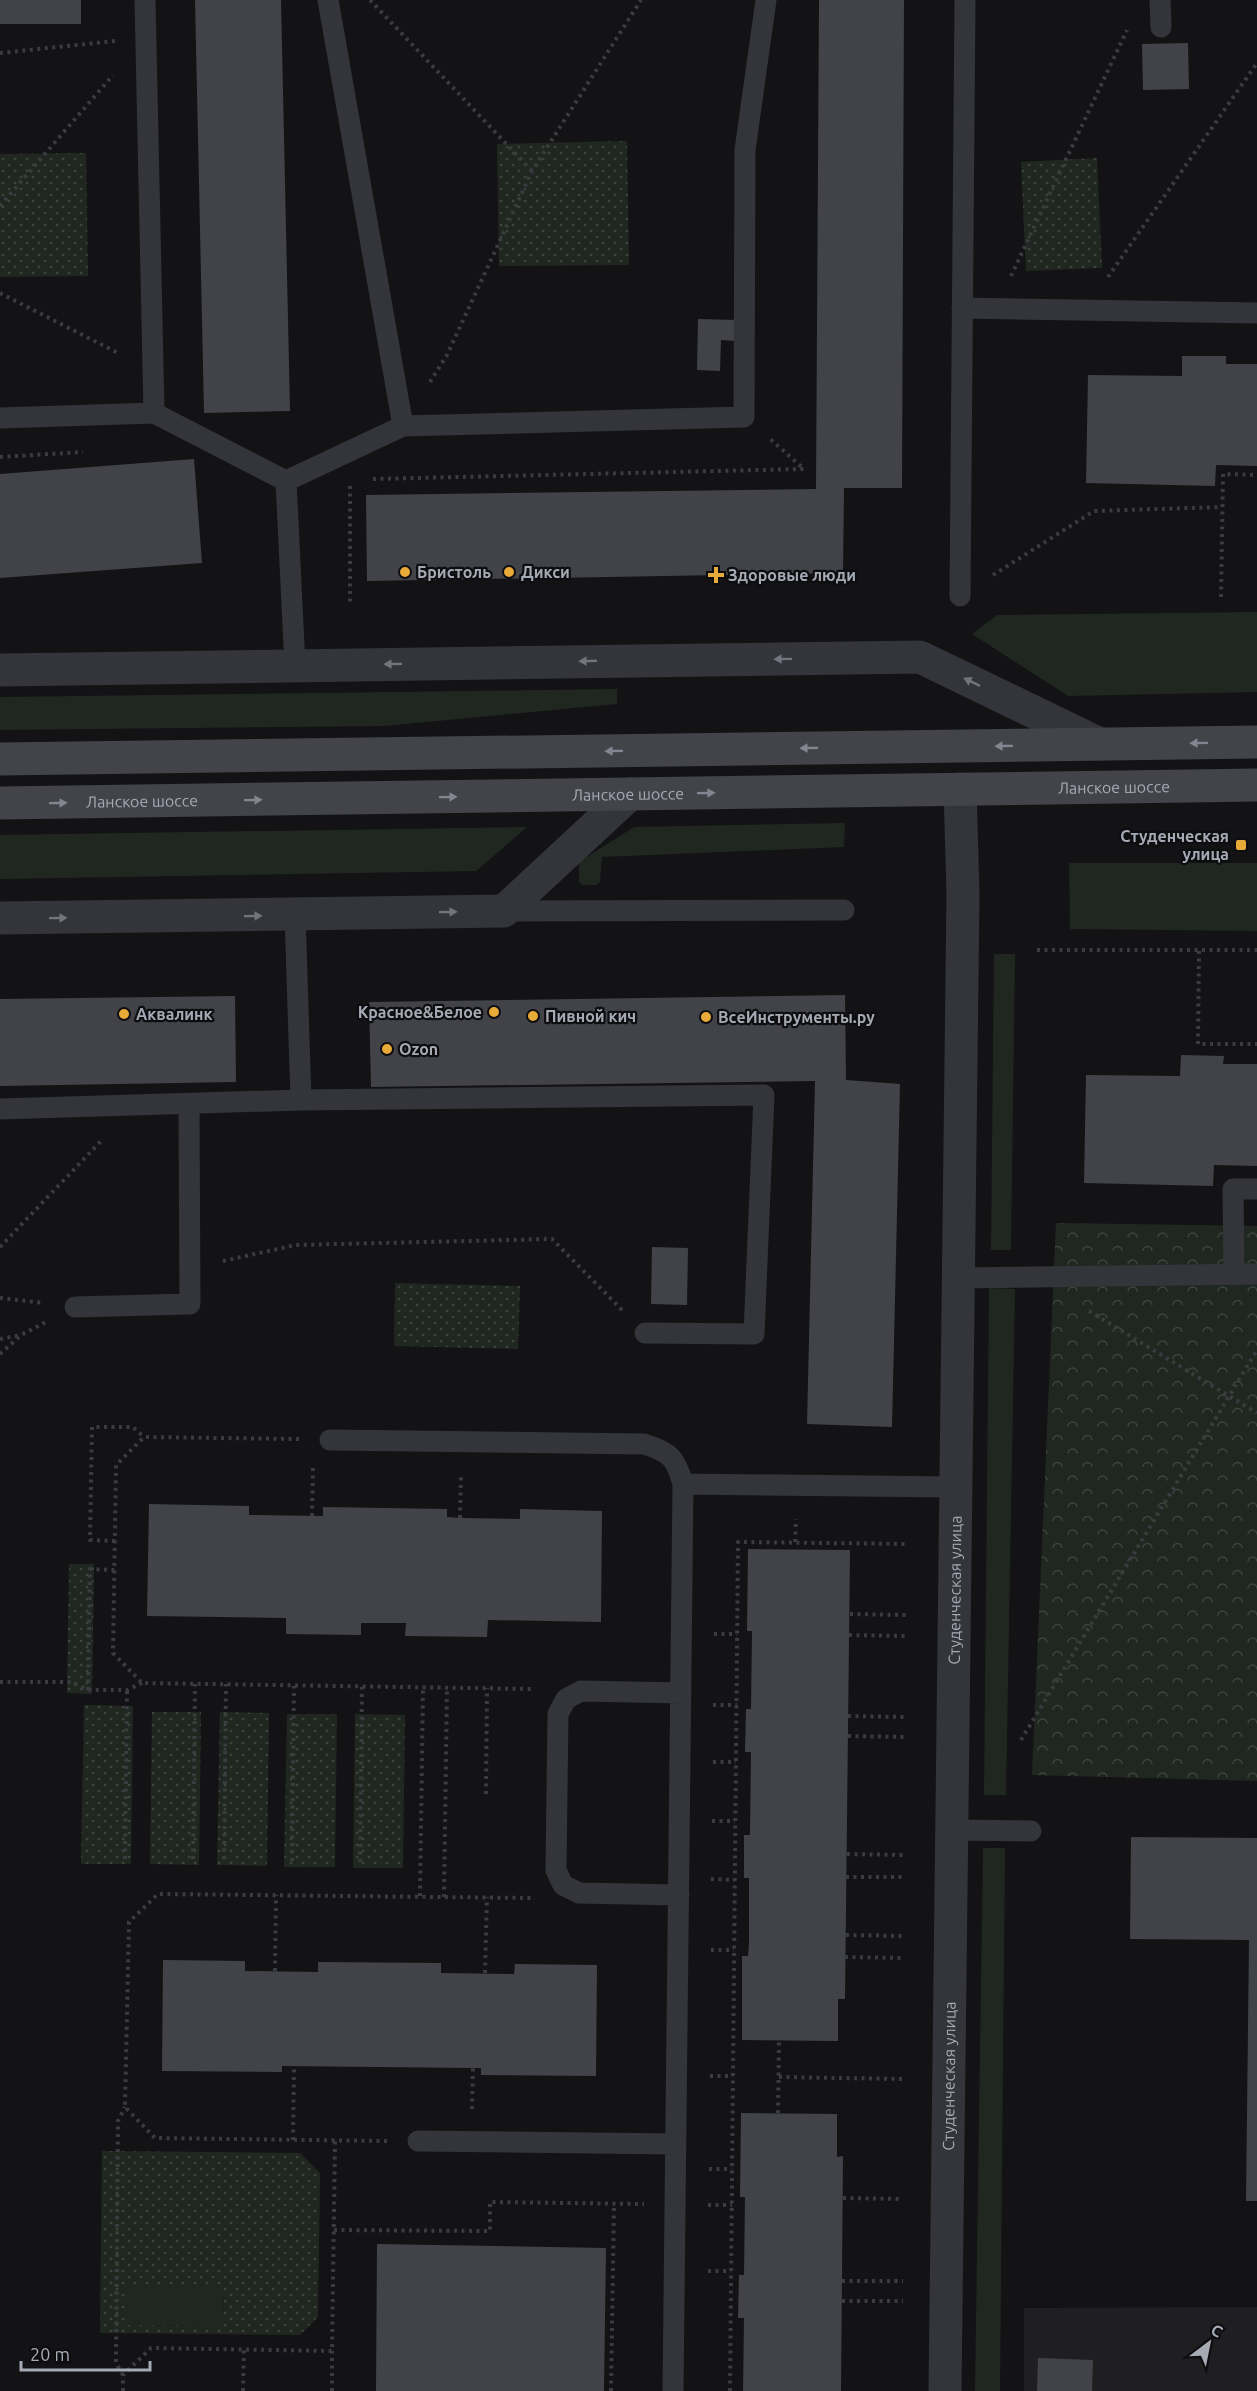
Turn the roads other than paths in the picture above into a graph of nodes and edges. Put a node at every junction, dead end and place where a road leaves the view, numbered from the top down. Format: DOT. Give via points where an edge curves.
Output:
graph roads {
  1 [pos="145,0"];
  2 [pos="328,0"];
  3 [pos="766,0"];
  4 [pos="965,0"];
  5 [pos="1160,0"];
  6 [pos="1161,27"];
  7 [pos="962,308"];
  8 [pos="1257,313"];
  9 [pos="154,413"];
  10 [pos="0,418"];
  11 [pos="403,426"];
  12 [pos="286,481"];
  13 [pos="960,596"];
  14 [pos="295,666"];
  15 [pos="0,670"];
  16 [pos="1257,742"];
  17 [pos="1100,744"];
  18 [pos="0,759"];
  19 [pos="1257,785"];
  20 [pos="960,789"];
  21 [pos="630,794"];
  22 [pos="0,803"];
  23 [pos="844,910"];
  24 [pos="504,911"];
  25 [pos="295,915"];
  26 [pos="0,918"];
  27 [pos="301,1100"];
  28 [pos="189,1105"];
  29 [pos="0,1109"];
  30 [pos="1257,1189"];
  31 [pos="1257,1274"];
  32 [pos="1234,1275"];
  33 [pos="958,1278"];
  34 [pos="75,1306"];
  35 [pos="645,1333"];
  36 [pos="322,1440"];
  37 [pos="683,1484"];
  38 [pos="954,1487"];
  39 [pos="681,1693"];
  40 [pos="951,1830"];
  41 [pos="1031,1832"];
  42 [pos="679,1895"];
  43 [pos="418,2141"];
  44 [pos="676,2144"];
  45 [pos="673,2391"];
  46 [pos="945,2391"];
  1 -- 9 [label="lane"];
  2 -- 11 [label="lane"];
  3 -- 11 [label="lane" via="745,150 744,417"];
  4 -- 7 [label="lane"];
  5 -- 6 [label="lane"];
  7 -- 8 [label="lane"];
  7 -- 13 [label="lane"];
  9 -- 10 [label="lane"];
  9 -- 12 [label="lane"];
  11 -- 12 [label="lane"];
  12 -- 14 [label="lane"];
  14 -- 15 [label="street"];
  17 -- 14 [label="street, one-way" via="920,657"];
  16 -- 17 [label="main road, one-way"];
  17 -- 18 [label="main road, one-way"];
  19 -- 20 [label="main road, Ланское шоссе"];
  21 -- 20 [label="main road, Ланское шоссе, one-way"];
  20 -- 33 [label="street, Студенческая улица" via="963,894"];
  22 -- 21 [label="main road, Ланское шоссе, one-way"];
  21 -- 24 [label="street"];
  23 -- 24 [label="lane"];
  25 -- 24 [label="street, one-way"];
  26 -- 25 [label="street, one-way"];
  25 -- 27 [label="lane"];
  27 -- 28 [label="lane"];
  27 -- 35 [label="lane" via="764,1095 754,1334"];
  28 -- 29 [label="lane"];
  28 -- 34 [label="lane" via="190,1304"];
  30 -- 32 [label="lane" via="1233,1189"];
  31 -- 32 [label="lane"];
  32 -- 33 [label="lane"];
  33 -- 38 [label="street, Студенческая улица"];
  36 -- 37 [label="lane" via="644,1444 664,1450 678,1465"];
  37 -- 38 [label="lane"];
  37 -- 39 [label="lane"];
  38 -- 40 [label="street, Студенческая улица"];
  39 -- 42 [label="lane"];
  39 -- 42 [label="lane" via="581,1691 566,1699 558,1714 556,1870 563,1885 579,1893"];
  40 -- 41 [label="lane"];
  40 -- 46 [label="street, Студенческая улица"];
  42 -- 44 [label="lane"];
  43 -- 44 [label="lane"];
  44 -- 45 [label="lane"];
}
